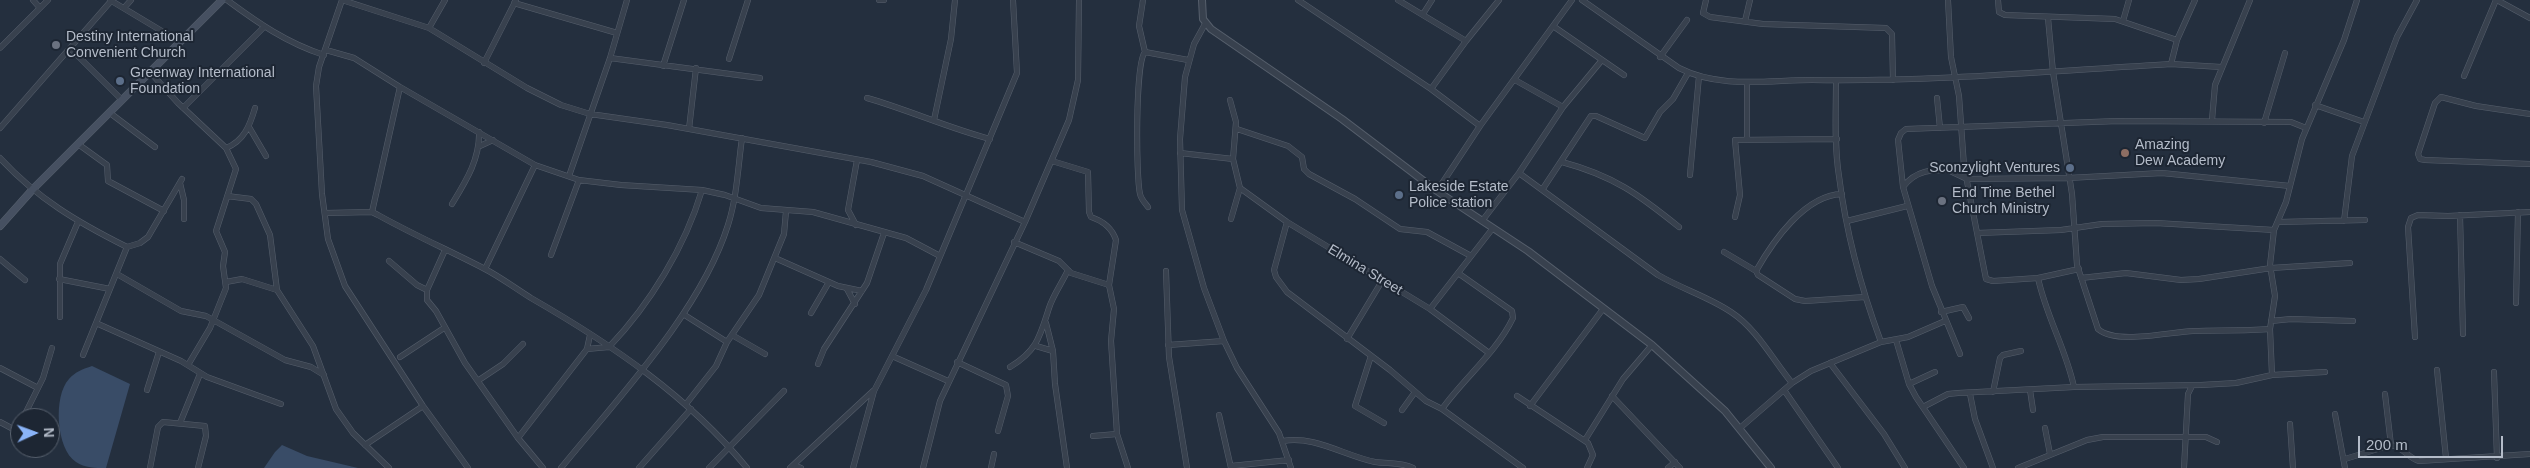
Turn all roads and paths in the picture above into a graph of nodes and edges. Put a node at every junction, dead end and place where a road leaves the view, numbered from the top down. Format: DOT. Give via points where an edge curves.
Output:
graph roads {
  1 [pos="33,0"];
  2 [pos="48,0"];
  3 [pos="110,0"];
  4 [pos="131,0"];
  5 [pos="222,0"];
  6 [pos="227,0"];
  7 [pos="342,0"];
  8 [pos="445,0"];
  9 [pos="627,0"];
  10 [pos="684,0"];
  11 [pos="748,0"];
  12 [pos="879,0"];
  13 [pos="884,0"];
  14 [pos="955,0"];
  15 [pos="1013,0"];
  16 [pos="1079,0"];
  17 [pos="1143,0"];
  18 [pos="1202,0"];
  19 [pos="1298,0"];
  20 [pos="1398,0"];
  21 [pos="1432,0"];
  22 [pos="1499,0"];
  23 [pos="1572,0"];
  24 [pos="1582,0"];
  25 [pos="1706,0"];
  26 [pos="1750,0"];
  27 [pos="1948,0"];
  28 [pos="1998,0"];
  29 [pos="2129,0"];
  30 [pos="2195,0"];
  31 [pos="2250,0"];
  32 [pos="2357,0"];
  33 [pos="2417,0"];
  34 [pos="2497,0"];
  35 [pos="515,1"];
  36 [pos="40,8"];
  37 [pos="124,8"];
  38 [pos="1423,14"];
  39 [pos="2048,18"];
  40 [pos="2530,18"];
  41 [pos="1687,20"];
  42 [pos="1745,21"];
  43 [pos="2123,21"];
  44 [pos="1206,24"];
  45 [pos="1553,26"];
  46 [pos="264,27"];
  47 [pos="429,28"];
  48 [pos="617,33"];
  49 [pos="2177,40"];
  50 [pos="1466,41"];
  51 [pos="180,42"];
  52 [pos="1,46"];
  53 [pos="71,49"];
  54 [pos="1145,52"];
  55 [pos="325,53"];
  56 [pos="2285,53"];
  57 [pos="1660,57"];
  58 [pos="610,58"];
  59 [pos="729,59"];
  60 [pos="1188,60"];
  61 [pos="1602,60"];
  62 [pos="484,63"];
  63 [pos="2171,64"];
  64 [pos="663,66"];
  65 [pos="2221,67"];
  66 [pos="696,68"];
  67 [pos="150,72"];
  68 [pos="2053,72"];
  69 [pos="1688,73"];
  70 [pos="1624,75"];
  71 [pos="1699,76"];
  72 [pos="1955,76"];
  73 [pos="2464,76"];
  74 [pos="760,78"];
  75 [pos="1515,80"];
  76 [pos="1892,80"];
  77 [pos="1836,81"];
  78 [pos="1747,82"];
  79 [pos="400,87"];
  80 [pos="1431,89"];
  81 [pos="868,98"];
  82 [pos="1937,98"];
  83 [pos="122,100"];
  84 [pos="1230,100"];
  85 [pos="2315,105"];
  86 [pos="1563,107"];
  87 [pos="183,108"];
  88 [pos="255,108"];
  89 [pos="110,113"];
  90 [pos="590,114"];
  91 [pos="2530,114"];
  92 [pos="934,120"];
  93 [pos="2212,120"];
  94 [pos="2364,122"];
  95 [pos="2264,123"];
  96 [pos="2062,124"];
  97 [pos="1480,126"];
  98 [pos="249,127"];
  99 [pos="0,128"];
  100 [pos="1940,128"];
  101 [pos="1962,128"];
  102 [pos="2306,128"];
  103 [pos="689,129"];
  104 [pos="1236,129"];
  105 [pos="479,132"];
  106 [pos="742,138"];
  107 [pos="990,139"];
  108 [pos="1837,139"];
  109 [pos="494,140"];
  110 [pos="1747,140"];
  111 [pos="78,144"];
  112 [pos="480,146"];
  113 [pos="155,147"];
  114 [pos="226,148"];
  115 [pos="1180,153"];
  116 [pos="266,156"];
  117 [pos="0,158"];
  118 [pos="1233,159"];
  119 [pos="856,160"];
  120 [pos="1052,160"];
  121 [pos="1562,162"];
  122 [pos="2530,164"];
  123 [pos="535,165"];
  124 [pos="1950,170"];
  125 [pos="1965,170"];
  126 [pos="1519,174"];
  127 [pos="1690,174"];
  128 [pos="569,176"];
  129 [pos="2068,178"];
  130 [pos="1968,179"];
  131 [pos="579,180"];
  132 [pos="2290,186"];
  133 [pos="1240,188"];
  134 [pos="1903,188"];
  135 [pos="33,189"];
  136 [pos="702,190"];
  137 [pos="1542,190"];
  138 [pos="1437,191"];
  139 [pos="966,194"];
  140 [pos="1842,194"];
  141 [pos="227,196"];
  142 [pos="734,198"];
  143 [pos="452,204"];
  144 [pos="1907,206"];
  145 [pos="1148,208"];
  146 [pos="164,211"];
  147 [pos="786,211"];
  148 [pos="372,212"];
  149 [pos="2518,212"];
  150 [pos="2530,212"];
  151 [pos="325,213"];
  152 [pos="2460,215"];
  153 [pos="1735,217"];
  154 [pos="184,219"];
  155 [pos="1231,219"];
  156 [pos="1847,220"];
  157 [pos="2365,220"];
  158 [pos="1482,221"];
  159 [pos="2344,221"];
  160 [pos="78,222"];
  161 [pos="1026,222"];
  162 [pos="1287,222"];
  163 [pos="2278,222"];
  164 [pos="1,223"];
  165 [pos="856,225"];
  166 [pos="1679,227"];
  167 [pos="1493,228"];
  168 [pos="2074,228"];
  169 [pos="2274,230"];
  170 [pos="884,233"];
  171 [pos="1977,233"];
  172 [pos="1014,242"];
  173 [pos="127,247"];
  174 [pos="445,250"];
  175 [pos="1724,252"];
  176 [pos="551,255"];
  177 [pos="940,256"];
  178 [pos="1471,256"];
  179 [pos="775,258"];
  180 [pos="0,260"];
  181 [pos="389,261"];
  182 [pos="2350,263"];
  183 [pos="2271,268"];
  184 [pos="485,269"];
  185 [pos="2078,269"];
  186 [pos="1068,270"];
  187 [pos="1166,270"];
  188 [pos="1756,271"];
  189 [pos="1458,273"];
  190 [pos="117,274"];
  191 [pos="2038,278"];
  192 [pos="2081,278"];
  193 [pos="59,279"];
  194 [pos="25,280"];
  195 [pos="1382,281"];
  196 [pos="226,282"];
  197 [pos="828,282"];
  198 [pos="1109,285"];
  199 [pos="110,289"];
  200 [pos="847,289"];
  201 [pos="277,290"];
  202 [pos="427,290"];
  203 [pos="862,291"];
  204 [pos="1865,297"];
  205 [pos="2516,303"];
  206 [pos="855,304"];
  207 [pos="1430,309"];
  208 [pos="1604,309"];
  209 [pos="1941,312"];
  210 [pos="812,313"];
  211 [pos="683,314"];
  212 [pos="60,317"];
  213 [pos="1969,318"];
  214 [pos="213,320"];
  215 [pos="1945,321"];
  216 [pos="2271,321"];
  217 [pos="2354,321"];
  218 [pos="96,323"];
  219 [pos="1046,323"];
  220 [pos="444,328"];
  221 [pos="2270,329"];
  222 [pos="2463,334"];
  223 [pos="590,335"];
  224 [pos="732,335"];
  225 [pos="2415,337"];
  226 [pos="1347,339"];
  227 [pos="1896,340"];
  228 [pos="727,342"];
  229 [pos="1224,342"];
  230 [pos="1881,342"];
  231 [pos="522,344"];
  232 [pos="1168,345"];
  233 [pos="1652,345"];
  234 [pos="1036,346"];
  235 [pos="52,348"];
  236 [pos="610,348"];
  237 [pos="587,349"];
  238 [pos="1053,351"];
  239 [pos="2021,351"];
  240 [pos="159,352"];
  241 [pos="1489,353"];
  242 [pos="765,354"];
  243 [pos="1960,354"];
  244 [pos="83,355"];
  245 [pos="892,356"];
  246 [pos="1371,356"];
  247 [pos="400,357"];
  248 [pos="957,362"];
  249 [pos="1830,363"];
  250 [pos="818,364"];
  251 [pos="188,365"];
  252 [pos="0,368"];
  253 [pos="1010,368"];
  254 [pos="642,369"];
  255 [pos="2437,370"];
  256 [pos="1935,372"];
  257 [pos="2325,372"];
  258 [pos="2494,372"];
  259 [pos="200,374"];
  260 [pos="2272,375"];
  261 [pos="325,376"];
  262 [pos="479,380"];
  263 [pos="948,381"];
  264 [pos="1792,384"];
  265 [pos="1909,384"];
  266 [pos="2074,386"];
  267 [pos="2177,386"];
  268 [pos="2192,386"];
  269 [pos="38,388"];
  270 [pos="147,390"];
  271 [pos="1784,390"];
  272 [pos="2030,390"];
  273 [pos="784,391"];
  274 [pos="874,391"];
  275 [pos="1415,392"];
  276 [pos="1993,392"];
  277 [pos="1970,394"];
  278 [pos="2188,394"];
  279 [pos="2385,394"];
  280 [pos="1517,396"];
  281 [pos="1612,396"];
  282 [pos="281,404"];
  283 [pos="686,404"];
  284 [pos="423,406"];
  285 [pos="1530,406"];
  286 [pos="1922,407"];
  287 [pos="28,408"];
  288 [pos="692,409"];
  289 [pos="1442,409"];
  290 [pos="1402,410"];
  291 [pos="2033,410"];
  292 [pos="2335,414"];
  293 [pos="1219,415"];
  294 [pos="180,423"];
  295 [pos="1384,423"];
  296 [pos="2290,424"];
  297 [pos="1740,428"];
  298 [pos="2045,428"];
  299 [pos="998,431"];
  300 [pos="1116,434"];
  301 [pos="1093,436"];
  302 [pos="518,438"];
  303 [pos="2184,438"];
  304 [pos="1584,440"];
  305 [pos="1283,441"];
  306 [pos="2217,442"];
  307 [pos="365,445"];
  308 [pos="2392,445"];
  309 [pos="730,447"];
  310 [pos="994,454"];
  311 [pos="2050,454"];
  312 [pos="2530,454"];
  313 [pos="2345,458"];
  314 [pos="2446,458"];
  315 [pos="2497,458"];
  316 [pos="1289,460"];
  317 [pos="1675,462"];
  318 [pos="792,466"];
  319 [pos="1393,466"];
  320 [pos="1231,467"];
  321 [pos="150,468"];
  322 [pos="198,468"];
  323 [pos="389,468"];
  324 [pos="468,468"];
  325 [pos="544,468"];
  326 [pos="561,468"];
  327 [pos="639,468"];
  328 [pos="709,468"];
  329 [pos="747,468"];
  330 [pos="802,468"];
  331 [pos="853,468"];
  332 [pos="923,468"];
  333 [pos="991,468"];
  334 [pos="1068,468"];
  335 [pos="1128,468"];
  336 [pos="1188,468"];
  337 [pos="1291,468"];
  338 [pos="1413,468"];
  339 [pos="1523,468"];
  340 [pos="1587,468"];
  341 [pos="1668,468"];
  342 [pos="1680,468"];
  343 [pos="1771,468"];
  344 [pos="1838,468"];
  345 [pos="1905,468"];
  346 [pos="1964,468"];
  347 [pos="1993,468"];
  348 [pos="2018,468"];
  349 [pos="2184,468"];
  350 [pos="2292,468"];
  351 [pos="2345,468"];
  1 -- 36 [label="street"];
  2 -- 36 [label="street"];
  3 -- 37 [label="street"];
  3 -- 53 [label="street"];
  4 -- 37 [label="street"];
  5 -- 51 [label="main road"];
  6 -- 46 [label="street"];
  7 -- 47 [label="street"];
  7 -- 55 [label="street"];
  8 -- 47 [label="street"];
  9 -- 48 [label="street"];
  10 -- 64 [label="street"];
  11 -- 59 [label="street"];
  12 -- 13 [label="street"];
  14 -- 92 [label="street" via="951,39"];
  15 -- 107 [label="street" via="1017,73"];
  16 -- 120 [label="street" via="1078,80 1069,120"];
  17 -- 54 [label="street" via="1139,26"];
  18 -- 44 [label="street"];
  19 -- 80 [label="street"];
  20 -- 38 [label="street"];
  21 -- 38 [label="street"];
  22 -- 50 [label="street"];
  23 -- 45 [label="street"];
  24 -- 57 [label="street"];
  25 -- 42 [label="street" via="1703,13 1710,17"];
  26 -- 42 [label="street"];
  27 -- 72 [label="street"];
  28 -- 39 [label="street" via="2001,14"];
  29 -- 43 [label="street"];
  30 -- 49 [label="street"];
  31 -- 65 [label="street"];
  32 -- 85 [label="street" via="2344,40"];
  33 -- 94 [label="street" via="2397,37"];
  34 -- 40 [label="street"];
  34 -- 73 [label="street"];
  35 -- 48 [label="street"];
  35 -- 62 [label="street"];
  36 -- 52 [label="street"];
  37 -- 51 [label="street"];
  38 -- 50 [label="street"];
  39 -- 43 [label="street" via="2088,16"];
  39 -- 68 [label="street"];
  41 -- 57 [label="street"];
  42 -- 76 [label="street" via="1886,28 1892,34"];
  43 -- 49 [label="street"];
  44 -- 60 [label="street"];
  44 -- 138 [label="street"];
  45 -- 61 [label="street"];
  45 -- 75 [label="street"];
  46 -- 55 [label="street" via="300,47"];
  46 -- 87 [label="street"];
  47 -- 62 [label="street"];
  48 -- 58 [label="street"];
  49 -- 63 [label="street"];
  50 -- 80 [label="street"];
  51 -- 67 [label="main road"];
  53 -- 83 [label="street"];
  53 -- 99 [label="street"];
  54 -- 60 [label="street"];
  54 -- 145 [label="street" via="1139,77 1137,146 1140,195"];
  55 -- 79 [label="street" via="354,58"];
  55 -- 151 [label="street" via="316,86"];
  56 -- 95 [label="street"];
  57 -- 69 [label="street"];
  58 -- 64 [label="street"];
  58 -- 90 [label="street"];
  60 -- 115 [label="street"];
  61 -- 70 [label="street"];
  61 -- 86 [label="street"];
  62 -- 90 [label="street" via="544,98"];
  63 -- 65 [label="street"];
  63 -- 68 [label="street"];
  64 -- 66 [label="street"];
  65 -- 93 [label="street" via="2212,102"];
  66 -- 74 [label="street"];
  66 -- 103 [label="street"];
  67 -- 83 [label="main road"];
  67 -- 87 [label="street"];
  68 -- 72 [label="street"];
  68 -- 96 [label="street"];
  69 -- 71 [label="street"];
  69 -- 121 [label="street" via="1660,112 1647,137 1642,138 1591,116"];
  71 -- 78 [label="street" via="1733,83"];
  71 -- 127 [label="street"];
  72 -- 76 [label="street"];
  72 -- 101 [label="street"];
  75 -- 86 [label="street"];
  75 -- 97 [label="street"];
  76 -- 77 [label="street"];
  77 -- 78 [label="street"];
  77 -- 108 [label="street"];
  78 -- 110 [label="street"];
  79 -- 105 [label="street"];
  79 -- 148 [label="street"];
  80 -- 97 [label="street"];
  81 -- 92 [label="street"];
  82 -- 100 [label="street"];
  83 -- 89 [label="main road"];
  84 -- 104 [label="street"];
  85 -- 94 [label="street"];
  85 -- 102 [label="street"];
  86 -- 126 [label="street"];
  87 -- 114 [label="street"];
  88 -- 98 [label="street"];
  89 -- 111 [label="main road"];
  89 -- 113 [label="street"];
  90 -- 103 [label="street"];
  90 -- 128 [label="street"];
  91 -- 122 [label="street" via="2441,97 2435,103 2418,154 2425,160"];
  92 -- 107 [label="street"];
  93 -- 95 [label="street"];
  93 -- 96 [label="street"];
  94 -- 159 [label="street" via="2352,156"];
  95 -- 102 [label="street" via="2291,122"];
  96 -- 101 [label="street"];
  96 -- 129 [label="street"];
  97 -- 138 [label="street"];
  98 -- 114 [label="street" via="232,146"];
  98 -- 116 [label="street"];
  100 -- 101 [label="street"];
  100 -- 134 [label="street" via="1906,129 1901,133 1898,140"];
  101 -- 125 [label="street"];
  102 -- 132 [label="street" via="2294,162"];
  103 -- 106 [label="street"];
  104 -- 118 [label="street"];
  104 -- 178 [label="street" via="1288,146 1302,157 1304,170 1309,174 1400,229 1427,232"];
  105 -- 109 [label="street"];
  105 -- 112 [label="street"];
  106 -- 119 [label="street"];
  106 -- 142 [label="street"];
  107 -- 139 [label="street"];
  108 -- 110 [label="street"];
  108 -- 140 [label="street"];
  109 -- 112 [label="street"];
  109 -- 123 [label="street"];
  110 -- 153 [label="street" via="1735,140 1734,143 1740,195"];
  111 -- 135 [label="main road"];
  111 -- 146 [label="street" via="107,165 108,180"];
  112 -- 143 [label="street" via="468,177"];
  114 -- 141 [label="street" via="236,172"];
  115 -- 118 [label="street"];
  115 -- 229 [label="street" via="1182,210 1204,288"];
  117 -- 135 [label="street"];
  118 -- 133 [label="street"];
  119 -- 139 [label="street" via="923,176"];
  119 -- 165 [label="street" via="848,210"];
  120 -- 161 [label="street"];
  120 -- 198 [label="street" via="1088,172 1091,217 1107,226 1116,240"];
  121 -- 137 [label="street"];
  121 -- 166 [label="street" via="1610,178 1633,190"];
  123 -- 128 [label="street"];
  123 -- 184 [label="street"];
  124 -- 125 [label="street"];
  124 -- 130 [label="street"];
  124 -- 134 [label="street" via="1922,171"];
  125 -- 130 [label="street"];
  126 -- 137 [label="street"];
  126 -- 158 [label="street"];
  128 -- 131 [label="street"];
  129 -- 130 [label="street"];
  129 -- 132 [label="street" via="2162,172"];
  129 -- 168 [label="street"];
  130 -- 171 [label="street"];
  131 -- 136 [label="street"];
  131 -- 176 [label="street"];
  132 -- 163 [label="street"];
  133 -- 155 [label="street"];
  133 -- 162 [label="street, Elmina Street"];
  134 -- 144 [label="street"];
  135 -- 160 [label="street"];
  135 -- 164 [label="main road"];
  136 -- 142 [label="street"];
  136 -- 236 [label="street" via="670,265"];
  137 -- 264 [label="street" via="1658,275 1731,311 1757,338"];
  138 -- 158 [label="street"];
  139 -- 161 [label="street"];
  139 -- 177 [label="street"];
  140 -- 156 [label="street"];
  140 -- 188 [label="street" via="1818,199 1794,218"];
  141 -- 196 [label="street" via="216,231 225,252"];
  141 -- 201 [label="street" via="252,199 263,215 270,235"];
  142 -- 147 [label="street" via="760,208"];
  142 -- 211 [label="street" via="722,240"];
  144 -- 156 [label="street"];
  144 -- 209 [label="street"];
  146 -- 154 [label="street" via="181,181"];
  146 -- 173 [label="street" via="148,237"];
  147 -- 165 [label="street" via="812,212"];
  147 -- 179 [label="street" via="784,234"];
  148 -- 151 [label="street"];
  148 -- 174 [label="street"];
  149 -- 150 [label="street"];
  149 -- 152 [label="street"];
  149 -- 205 [label="street"];
  151 -- 284 [label="street" via="328,239 345,286"];
  152 -- 222 [label="street"];
  152 -- 225 [label="street" via="2418,215 2409,222"];
  156 -- 204 [label="street" via="1853,257"];
  157 -- 159 [label="street"];
  158 -- 167 [label="street"];
  159 -- 163 [label="street"];
  160 -- 173 [label="street"];
  160 -- 193 [label="street" via="60,264"];
  161 -- 172 [label="street"];
  162 -- 195 [label="street, Elmina Street"];
  162 -- 226 [label="street" via="1275,263 1276,277 1287,292"];
  163 -- 169 [label="street"];
  165 -- 170 [label="street"];
  167 -- 178 [label="street"];
  167 -- 208 [label="street"];
  168 -- 169 [label="street" via="2156,223"];
  168 -- 171 [label="street"];
  168 -- 185 [label="street"];
  169 -- 183 [label="street"];
  170 -- 177 [label="street" via="906,238"];
  170 -- 203 [label="street" via="872,272"];
  171 -- 191 [label="street" via="1988,281"];
  172 -- 186 [label="street" via="1059,261"];
  172 -- 248 [label="street"];
  173 -- 190 [label="street"];
  174 -- 184 [label="street"];
  174 -- 202 [label="street"];
  175 -- 188 [label="street"];
  177 -- 245 [label="street"];
  178 -- 189 [label="street"];
  179 -- 197 [label="street"];
  179 -- 224 [label="street" via="754,304"];
  180 -- 194 [label="street"];
  181 -- 202 [label="street"];
  182 -- 183 [label="street"];
  183 -- 192 [label="street" via="2181,280 2126,273"];
  183 -- 216 [label="street" via="2275,296"];
  184 -- 223 [label="street"];
  185 -- 191 [label="street"];
  185 -- 192 [label="street"];
  186 -- 198 [label="street"];
  186 -- 219 [label="street" via="1049,308"];
  187 -- 232 [label="street"];
  188 -- 204 [label="street" via="1795,299 1817,301"];
  189 -- 207 [label="street"];
  189 -- 241 [label="street" via="1512,311 1512,322"];
  190 -- 199 [label="street"];
  190 -- 214 [label="street" via="181,311"];
  191 -- 266 [label="street"];
  192 -- 221 [label="street" via="2098,329 2104,334 2143,336"];
  193 -- 199 [label="street"];
  193 -- 212 [label="street"];
  195 -- 207 [label="street, Elmina Street"];
  195 -- 226 [label="street"];
  196 -- 201 [label="street" via="242,279"];
  196 -- 214 [label="street"];
  197 -- 200 [label="street"];
  197 -- 210 [label="street"];
  198 -- 300 [label="street" via="1114,310"];
  199 -- 218 [label="street"];
  200 -- 203 [label="street"];
  200 -- 206 [label="street"];
  201 -- 261 [label="street" via="306,334"];
  202 -- 220 [label="street" via="427,300"];
  203 -- 206 [label="street"];
  204 -- 230 [label="street"];
  206 -- 250 [label="street" via="824,349"];
  207 -- 241 [label="street, Elmina Street"];
  208 -- 233 [label="street"];
  208 -- 285 [label="street"];
  209 -- 213 [label="street" via="1963,307"];
  209 -- 215 [label="street"];
  211 -- 228 [label="street"];
  211 -- 254 [label="street"];
  214 -- 251 [label="street"];
  214 -- 261 [label="street" via="284,360 311,367"];
  215 -- 227 [label="street"];
  215 -- 243 [label="street"];
  216 -- 217 [label="street"];
  216 -- 221 [label="street"];
  218 -- 240 [label="street"];
  218 -- 244 [label="street"];
  219 -- 234 [label="street"];
  219 -- 238 [label="street"];
  220 -- 247 [label="street"];
  220 -- 262 [label="street"];
  221 -- 260 [label="street"];
  223 -- 236 [label="street"];
  223 -- 237 [label="street"];
  224 -- 228 [label="street"];
  224 -- 242 [label="street"];
  226 -- 246 [label="street"];
  227 -- 230 [label="street"];
  227 -- 265 [label="street"];
  228 -- 283 [label="street" via="716,366"];
  229 -- 232 [label="street"];
  229 -- 305 [label="street"];
  230 -- 249 [label="street"];
  231 -- 262 [label="street" via="503,364"];
  232 -- 336 [label="street"];
  233 -- 281 [label="street"];
  233 -- 297 [label="street" via="1712,397"];
  234 -- 238 [label="street"];
  234 -- 253 [label="street"];
  235 -- 269 [label="street"];
  236 -- 237 [label="street"];
  236 -- 254 [label="street"];
  237 -- 302 [label="street"];
  238 -- 334 [label="street"];
  239 -- 276 [label="street" via="2000,358"];
  240 -- 251 [label="street"];
  240 -- 270 [label="street"];
  241 -- 289 [label="street"];
  245 -- 263 [label="street"];
  245 -- 274 [label="street"];
  246 -- 275 [label="street"];
  246 -- 295 [label="street" via="1355,406"];
  248 -- 263 [label="street"];
  248 -- 299 [label="street" via="1006,385 1008,396"];
  249 -- 264 [label="street"];
  249 -- 345 [label="street" via="1884,434"];
  251 -- 259 [label="street"];
  252 -- 269 [label="street"];
  254 -- 283 [label="street"];
  254 -- 326 [label="street"];
  255 -- 314 [label="street"];
  256 -- 265 [label="street"];
  257 -- 260 [label="street"];
  258 -- 315 [label="street"];
  259 -- 282 [label="street"];
  259 -- 294 [label="street"];
  260 -- 268 [label="street" via="2236,383"];
  261 -- 307 [label="street" via="336,409 352,433"];
  262 -- 302 [label="street"];
  263 -- 332 [label="street" via="933,422"];
  264 -- 271 [label="street"];
  265 -- 286 [label="street"];
  266 -- 267 [label="street"];
  266 -- 272 [label="street"];
  267 -- 268 [label="street"];
  267 -- 278 [label="street"];
  268 -- 278 [label="street"];
  269 -- 287 [label="street"];
  271 -- 297 [label="street"];
  271 -- 344 [label="street"];
  272 -- 276 [label="street"];
  272 -- 291 [label="street"];
  273 -- 309 [label="street"];
  274 -- 318 [label="street"];
  274 -- 331 [label="street"];
  275 -- 289 [label="street"];
  275 -- 290 [label="street"];
  276 -- 277 [label="street"];
  277 -- 286 [label="street" via="1948,394"];
  277 -- 347 [label="street"];
  278 -- 303 [label="street"];
  279 -- 308 [label="street"];
  280 -- 285 [label="street"];
  281 -- 304 [label="street"];
  281 -- 317 [label="street"];
  283 -- 288 [label="street"];
  284 -- 307 [label="street"];
  284 -- 324 [label="street"];
  285 -- 304 [label="street"];
  286 -- 346 [label="street"];
  288 -- 309 [label="street"];
  288 -- 327 [label="street"];
  289 -- 339 [label="street"];
  292 -- 313 [label="street"];
  293 -- 320 [label="street"];
  294 -- 321 [label="street" via="160,423"];
  294 -- 322 [label="street" via="207,429"];
  296 -- 350 [label="street"];
  297 -- 343 [label="street"];
  298 -- 311 [label="street"];
  300 -- 301 [label="street"];
  300 -- 335 [label="street"];
  302 -- 325 [label="street"];
  303 -- 306 [label="street" via="2211,438"];
  303 -- 311 [label="street" via="2103,437"];
  303 -- 349 [label="street"];
  304 -- 340 [label="street" via="1593,455"];
  305 -- 316 [label="street"];
  305 -- 319 [label="street" via="1316,443"];
  307 -- 323 [label="street"];
  308 -- 313 [label="street"];
  308 -- 314 [label="street" via="2399,447 2412,460"];
  309 -- 328 [label="street"];
  309 -- 329 [label="street"];
  310 -- 333 [label="street"];
  311 -- 348 [label="street"];
  312 -- 315 [label="street"];
  313 -- 351 [label="street"];
  314 -- 315 [label="street"];
  316 -- 320 [label="street"];
  316 -- 337 [label="street"];
  317 -- 341 [label="street"];
  317 -- 342 [label="street"];
  318 -- 330 [label="street"];
  319 -- 338 [label="street"];
}
